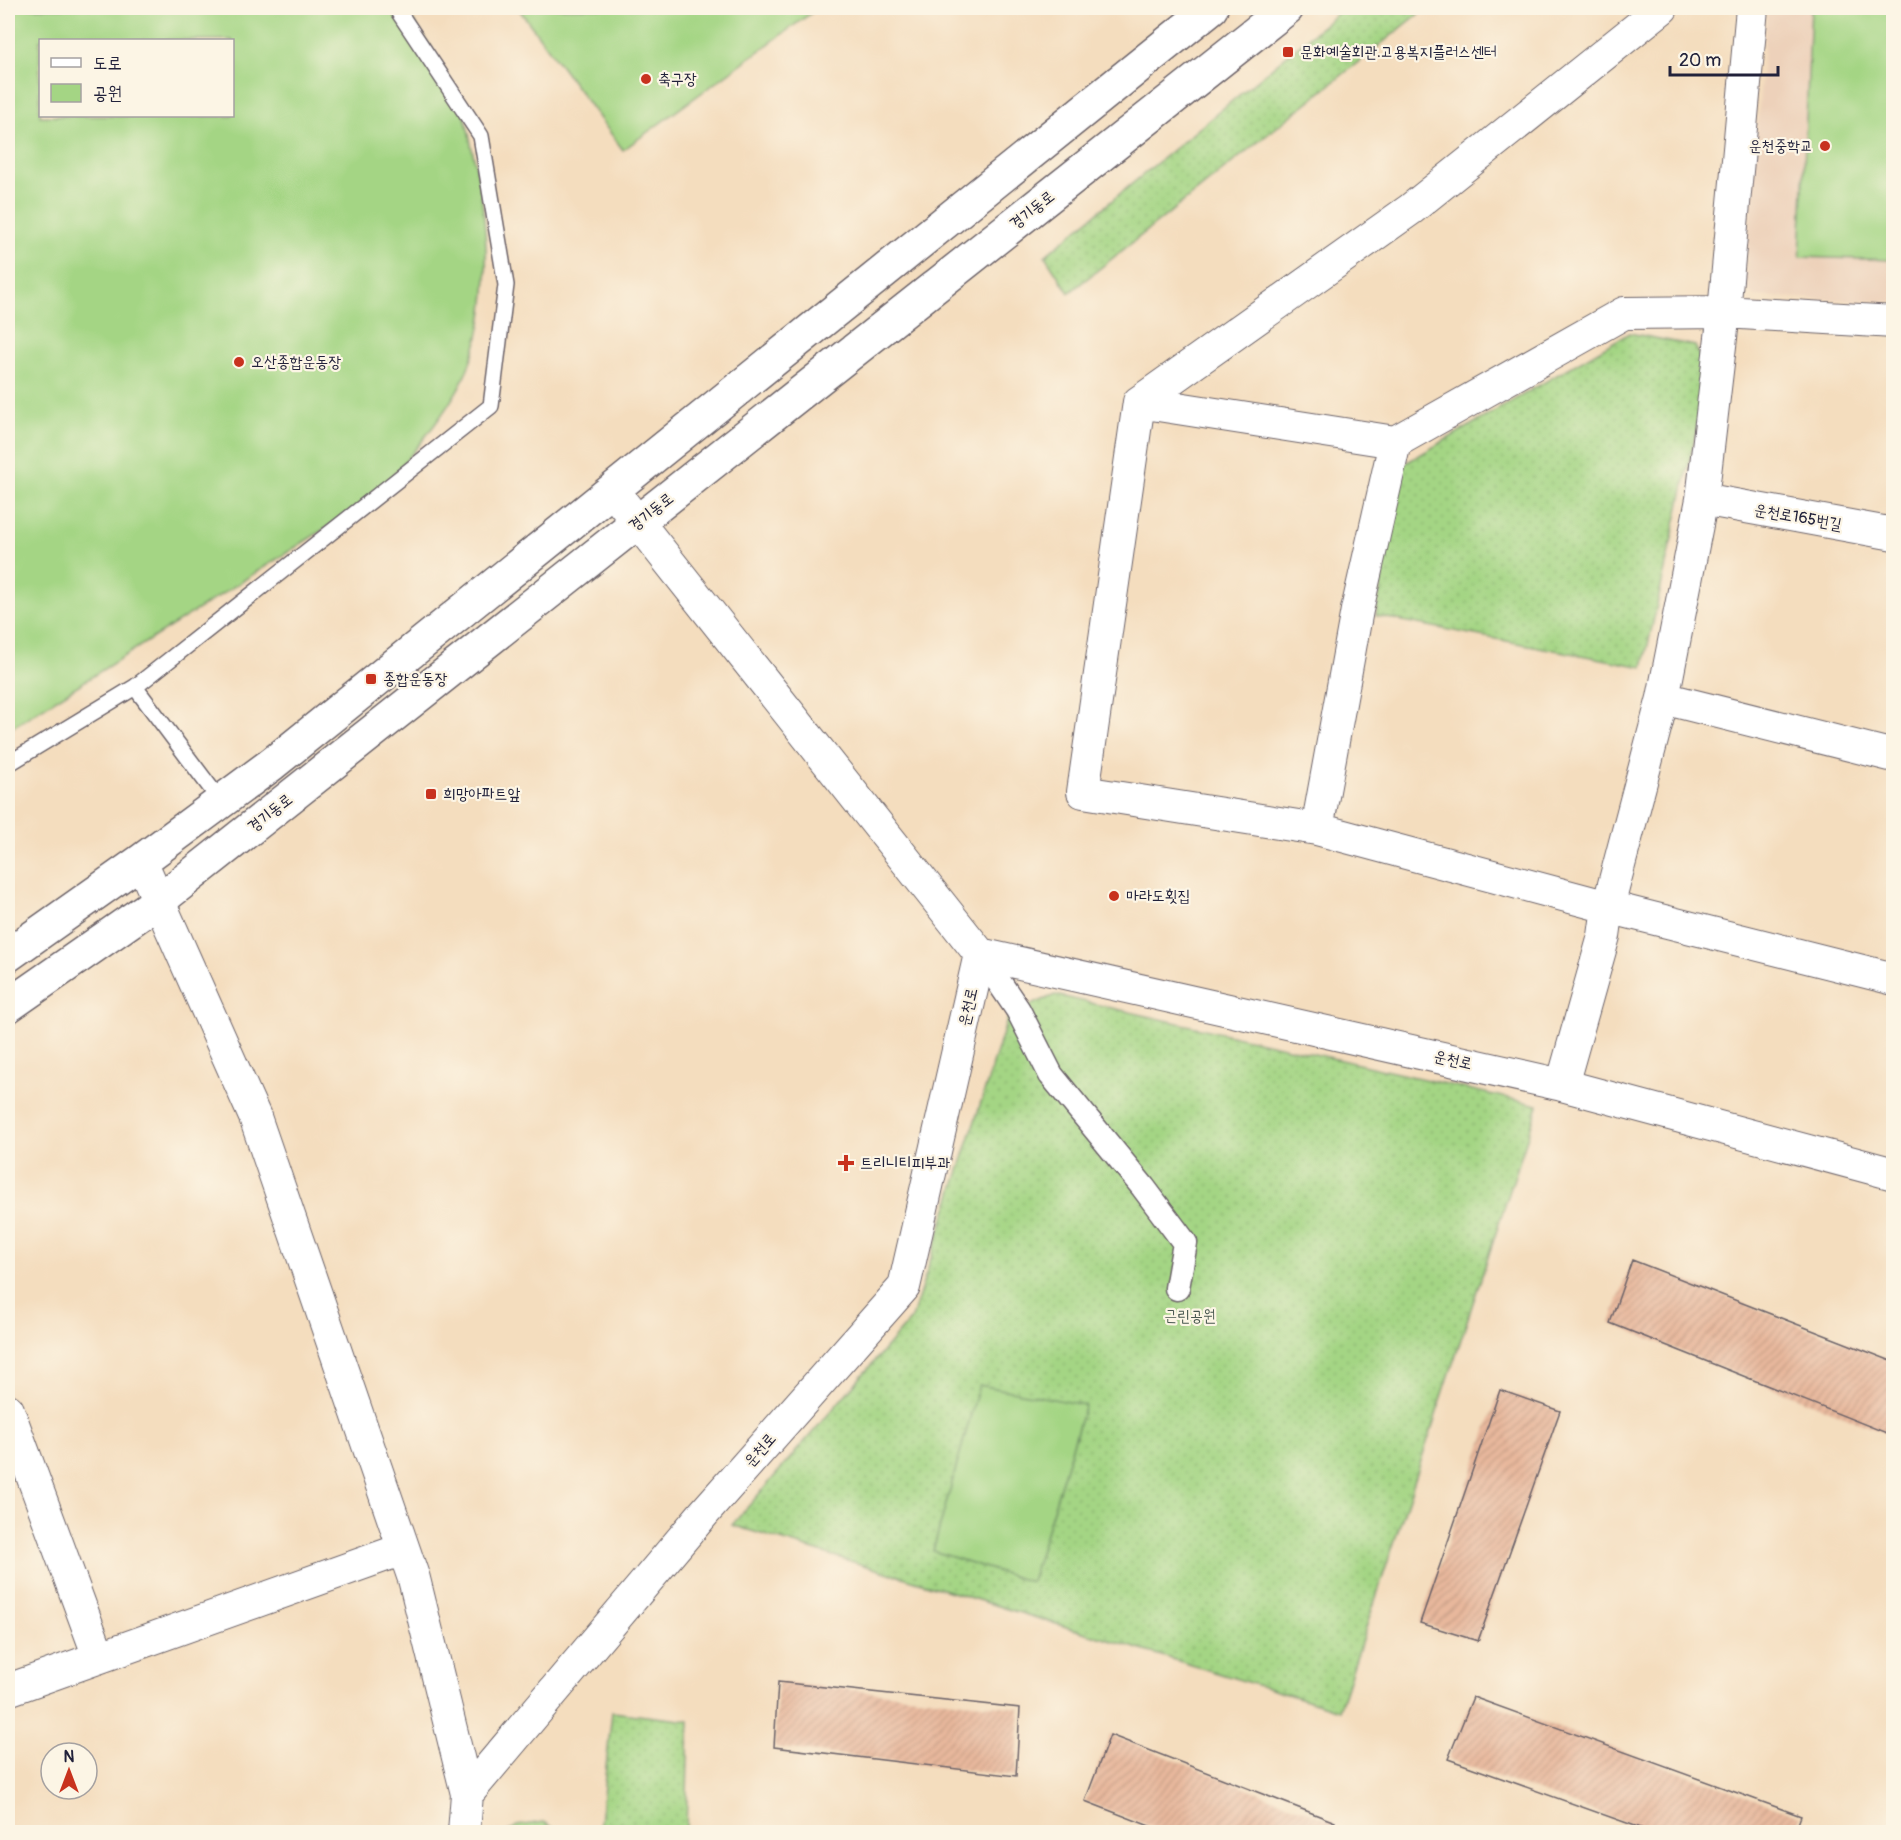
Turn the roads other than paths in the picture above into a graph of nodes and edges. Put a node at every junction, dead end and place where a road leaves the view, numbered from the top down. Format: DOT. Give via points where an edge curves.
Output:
graph roads {
  1 [pos="396,8"];
  2 [pos="1211,8"];
  3 [pos="1287,8"];
  4 [pos="1662,8"];
  5 [pos="1752,8"];
  6 [pos="1724,312"];
  7 [pos="1893,322"];
  8 [pos="1138,402"];
  9 [pos="1395,442"];
  10 [pos="613,491"];
  11 [pos="1702,499"];
  12 [pos="638,522"];
  13 [pos="1893,534"];
  14 [pos="135,687"];
  15 [pos="1663,698"];
  16 [pos="1893,756"];
  17 [pos="8,764"];
  18 [pos="222,802"];
  19 [pos="1317,829"];
  20 [pos="141,861"];
  21 [pos="160,900"];
  22 [pos="1608,907"];
  23 [pos="980,954"];
  24 [pos="8,955"];
  25 [pos="1893,979"];
  26 [pos="8,1006"];
  27 [pos="1562,1085"];
  28 [pos="1893,1174"];
  29 [pos="1177,1288"];
  30 [pos="8,1410"];
  31 [pos="403,1549"];
  32 [pos="99,1657"];
  33 [pos="8,1690"];
  34 [pos="467,1794"];
  35 [pos="464,1833"];
  1 -- 14 [label="lane" via="481,136 506,285 491,406"];
  2 -- 10 [label="main road"];
  3 -- 12 [label="main road, 경기동로"];
  4 -- 8 [label="street" via="1412,209"];
  5 -- 6 [label="street"];
  6 -- 7 [label="street"];
  6 -- 9 [label="street" via="1624,313"];
  6 -- 11 [label="street"];
  8 -- 9 [label="street"];
  8 -- 19 [label="street" via="1083,792"];
  9 -- 19 [label="street" via="1357,610"];
  10 -- 12 [label="street"];
  10 -- 18 [label="main road"];
  11 -- 13 [label="street, 운천로165번길"];
  11 -- 15 [label="street"];
  12 -- 21 [label="main road, 경기동로"];
  12 -- 23 [label="street"];
  14 -- 17 [label="lane"];
  14 -- 18 [label="lane"];
  15 -- 16 [label="street"];
  15 -- 22 [label="street"];
  18 -- 20 [label="main road"];
  19 -- 22 [label="street"];
  20 -- 21 [label="street"];
  20 -- 24 [label="main road"];
  21 -- 26 [label="main road, 경기동로"];
  21 -- 31 [label="street" via="255,1117"];
  22 -- 25 [label="street"];
  22 -- 27 [label="street" via="1604,936"];
  23 -- 27 [label="street, 운천로"];
  23 -- 29 [label="street" via="1018,1010 1051,1075 1185,1243"];
  23 -- 34 [label="street, 운천로" via="904,1287 704,1513"];
  27 -- 28 [label="street, 운천로"];
  30 -- 32 [label="street"];
  31 -- 32 [label="street"];
  31 -- 34 [label="street" via="414,1578"];
  32 -- 33 [label="street"];
  34 -- 35 [label="street"];
}
